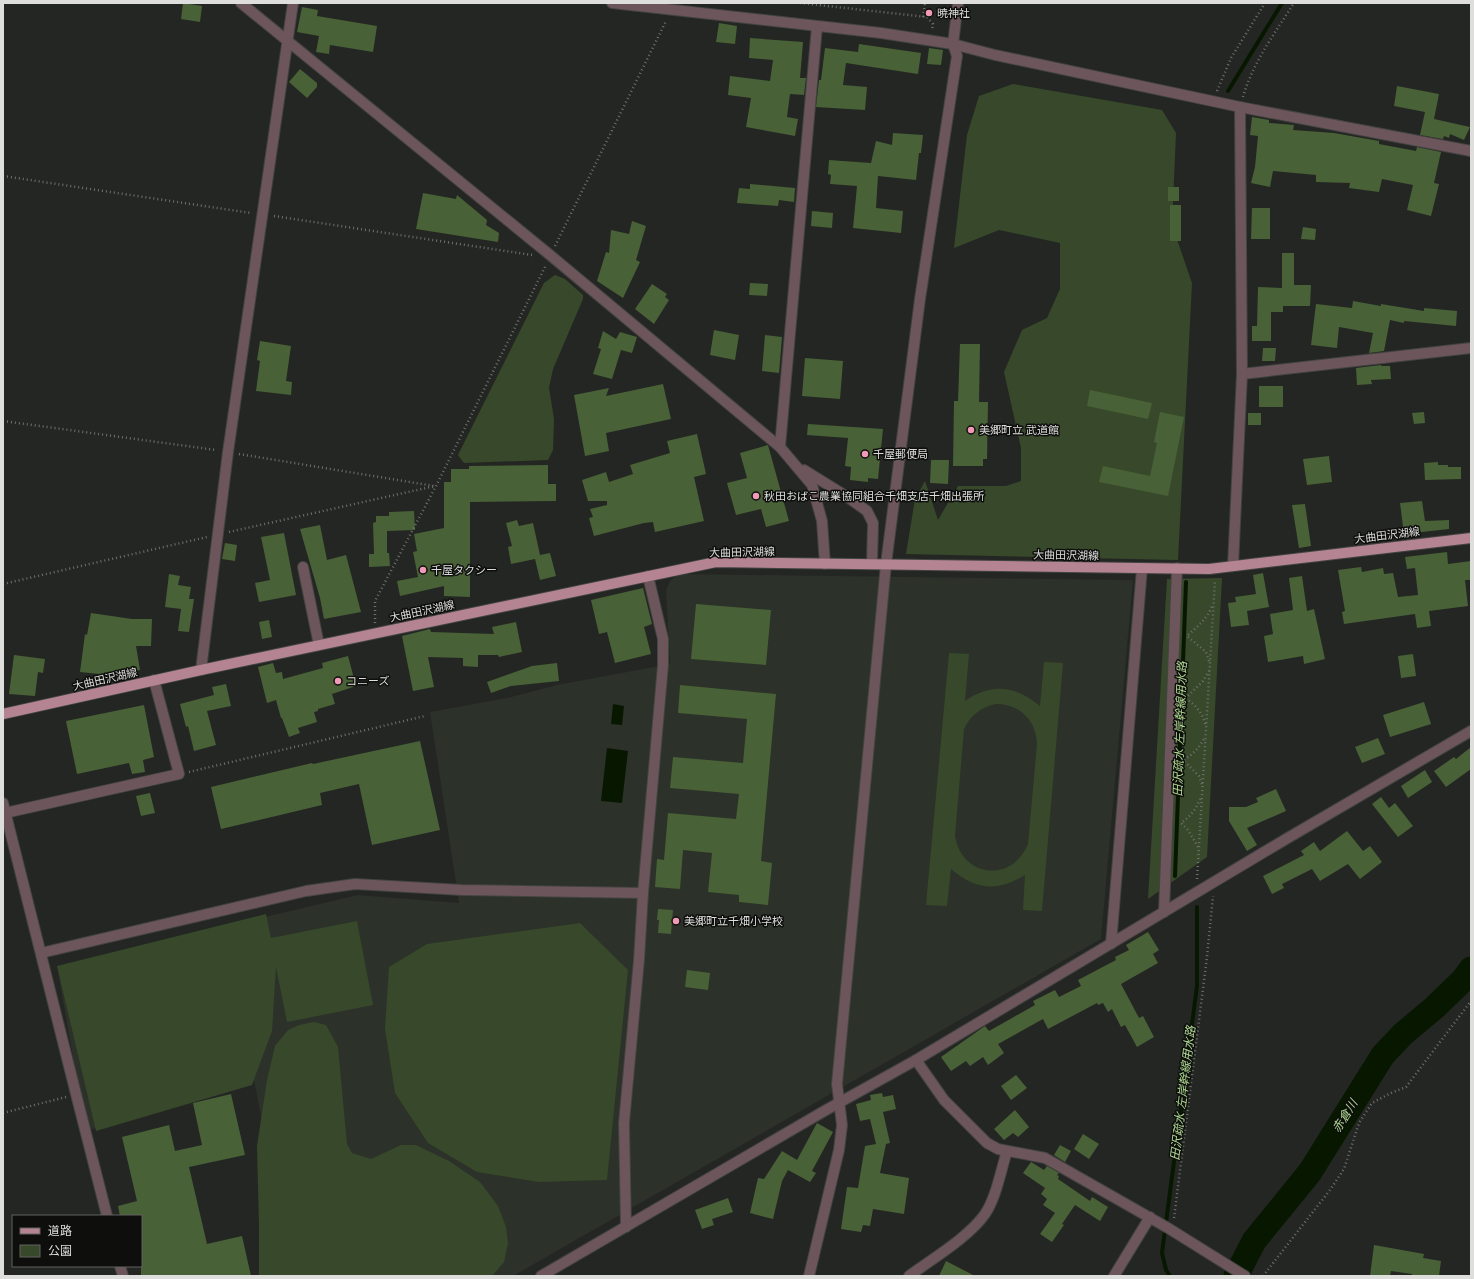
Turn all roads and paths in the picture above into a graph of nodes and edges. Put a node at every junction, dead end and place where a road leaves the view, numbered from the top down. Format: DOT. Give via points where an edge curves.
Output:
graph roads {
  1 [pos="241,3"];
  2 [pos="293,3"];
  3 [pos="612,3"];
  4 [pos="800,3"];
  5 [pos="925,3"];
  6 [pos="958,3"];
  7 [pos="1265,3"];
  8 [pos="1294,3"];
  9 [pos="671,10"];
  10 [pos="923,17"];
  11 [pos="818,26"];
  12 [pos="930,40"];
  13 [pos="288,43"];
  14 [pos="953,44"];
  15 [pos="1213,100"];
  16 [pos="1240,107"];
  17 [pos="1471,151"];
  18 [pos="3,176"];
  19 [pos="263,214"];
  20 [pos="550,255"];
  21 [pos="1471,348"];
  22 [pos="1242,374"];
  23 [pos="3,421"];
  24 [pos="780,447"];
  25 [pos="228,452"];
  26 [pos="797,466"];
  27 [pos="436,486"];
  28 [pos="1471,538"];
  29 [pos="825,564"];
  30 [pos="872,564"];
  31 [pos="886,564"];
  32 [pos="303,566"];
  33 [pos="1233,566"];
  34 [pos="1142,568"];
  35 [pos="1177,568"];
  36 [pos="1216,568"];
  37 [pos="648,576"];
  38 [pos="1213,604"];
  39 [pos="375,633"];
  40 [pos="319,645"];
  41 [pos="1210,663"];
  42 [pos="1209,669"];
  43 [pos="201,670"];
  44 [pos="154,680"];
  45 [pos="3,714"];
  46 [pos="425,716"];
  47 [pos="1206,729"];
  48 [pos="1471,731"];
  49 [pos="1205,735"];
  50 [pos="179,774"];
  51 [pos="1202,784"];
  52 [pos="1202,794"];
  53 [pos="4,808"];
  54 [pos="1199,849"];
  55 [pos="1214,883"];
  56 [pos="643,893"];
  57 [pos="1196,894"];
  58 [pos="1164,912"];
  59 [pos="1111,944"];
  60 [pos="41,953"];
  61 [pos="1471,1002"];
  62 [pos="916,1060"];
  63 [pos="76,1094"];
  64 [pos="839,1103"];
  65 [pos="3,1113"];
  66 [pos="1007,1151"];
  67 [pos="107,1215"];
  68 [pos="1150,1217"];
  69 [pos="626,1227"];
  70 [pos="1170,1229"];
  71 [pos="542,1276"];
  72 [pos="809,1276"];
  73 [pos="909,1276"];
  74 [pos="1114,1276"];
  75 [pos="1245,1276"];
  76 [pos="1264,1276"];
  1 -- 13 [label="street"];
  2 -- 13 [label="street"];
  3 -- 9 [label="street"];
  4 -- 10 [label="path"];
  5 -- 10 [label="path"];
  6 -- 14 [label="street"];
  7 -- 15 [label="path" via="1231,58"];
  8 -- 16 [label="path" via="1248,79"];
  9 -- 11 [label="street"];
  9 -- 20 [label="path"];
  10 -- 12 [label="path" via="927,17 933,24"];
  11 -- 12 [label="street"];
  11 -- 24 [label="street"];
  12 -- 14 [label="street"];
  13 -- 19 [label="street"];
  13 -- 20 [label="street"];
  14 -- 15 [label="street" via="1002,57"];
  14 -- 31 [label="street" via="957,56 920,299"];
  15 -- 16 [label="street"];
  16 -- 17 [label="street"];
  16 -- 22 [label="street"];
  18 -- 19 [label="path"];
  19 -- 20 [label="path" via="524,255"];
  19 -- 25 [label="street"];
  20 -- 24 [label="street"];
  20 -- 27 [label="path"];
  21 -- 22 [label="street"];
  22 -- 33 [label="street"];
  23 -- 25 [label="path"];
  24 -- 26 [label="street"];
  25 -- 27 [label="path"];
  25 -- 43 [label="street"];
  26 -- 29 [label="street" via="812,484 822,521"];
  26 -- 30 [label="street" via="867,511 873,523"];
  27 -- 39 [label="path" via="375,601"];
  28 -- 33 [label="main road, 大曲田沢湖線"];
  29 -- 30 [label="main road, 大曲田沢湖線"];
  29 -- 37 [label="main road, 大曲田沢湖線" via="716,562"];
  30 -- 31 [label="main road, 大曲田沢湖線"];
  31 -- 34 [label="main road, 大曲田沢湖線"];
  31 -- 64 [label="street" via="836,1084"];
  32 -- 40 [label="street"];
  33 -- 36 [label="main road, 大曲田沢湖線"];
  34 -- 35 [label="main road, 大曲田沢湖線"];
  34 -- 59 [label="street"];
  35 -- 36 [label="main road, 大曲田沢湖線"];
  35 -- 58 [label="street"];
  36 -- 38 [label="path"];
  37 -- 39 [label="main road, 大曲田沢湖線"];
  37 -- 56 [label="street" via="663,639 663,665"];
  38 -- 41 [label="path"];
  38 -- 41 [label="path" via="1201,624 1187,636 1206,652"];
  39 -- 40 [label="main road, 大曲田沢湖線"];
  40 -- 43 [label="main road, 大曲田沢湖線"];
  41 -- 42 [label="path"];
  42 -- 47 [label="path"];
  42 -- 47 [label="path" via="1203,681 1186,698 1204,717"];
  43 -- 44 [label="main road, 大曲田沢湖線"];
  44 -- 45 [label="main road, 大曲田沢湖線"];
  44 -- 50 [label="street"];
  46 -- 50 [label="path"];
  47 -- 49 [label="path"];
  48 -- 55 [label="street"];
  49 -- 51 [label="path"];
  49 -- 51 [label="path" via="1200,746 1183,760 1199,776"];
  50 -- 53 [label="street"];
  51 -- 52 [label="path"];
  52 -- 54 [label="path"];
  52 -- 54 [label="path" via="1196,808 1181,823"];
  53 -- 60 [label="street"];
  54 -- 57 [label="path"];
  55 -- 57 [label="street"];
  55 -- 70 [label="path" via="1207,957"];
  56 -- 60 [label="street" via="462,890 354,884 306,891"];
  56 -- 69 [label="street" via="624,1123"];
  57 -- 58 [label="street"];
  58 -- 59 [label="street"];
  59 -- 62 [label="street"];
  60 -- 63 [label="street"];
  61 -- 76 [label="path" via="1406,1087 1372,1103 1359,1123 1344,1169"];
  62 -- 64 [label="street"];
  62 -- 66 [label="street" via="944,1100 987,1143"];
  63 -- 65 [label="path"];
  63 -- 67 [label="street"];
  64 -- 69 [label="street"];
  64 -- 72 [label="street" via="842,1125 839,1150"];
  66 -- 68 [label="street" via="1045,1158"];
  66 -- 73 [label="street" via="993,1198 985,1214 970,1231"];
  68 -- 70 [label="street"];
  68 -- 74 [label="street"];
  69 -- 71 [label="street"];
  70 -- 75 [label="street"];
}
